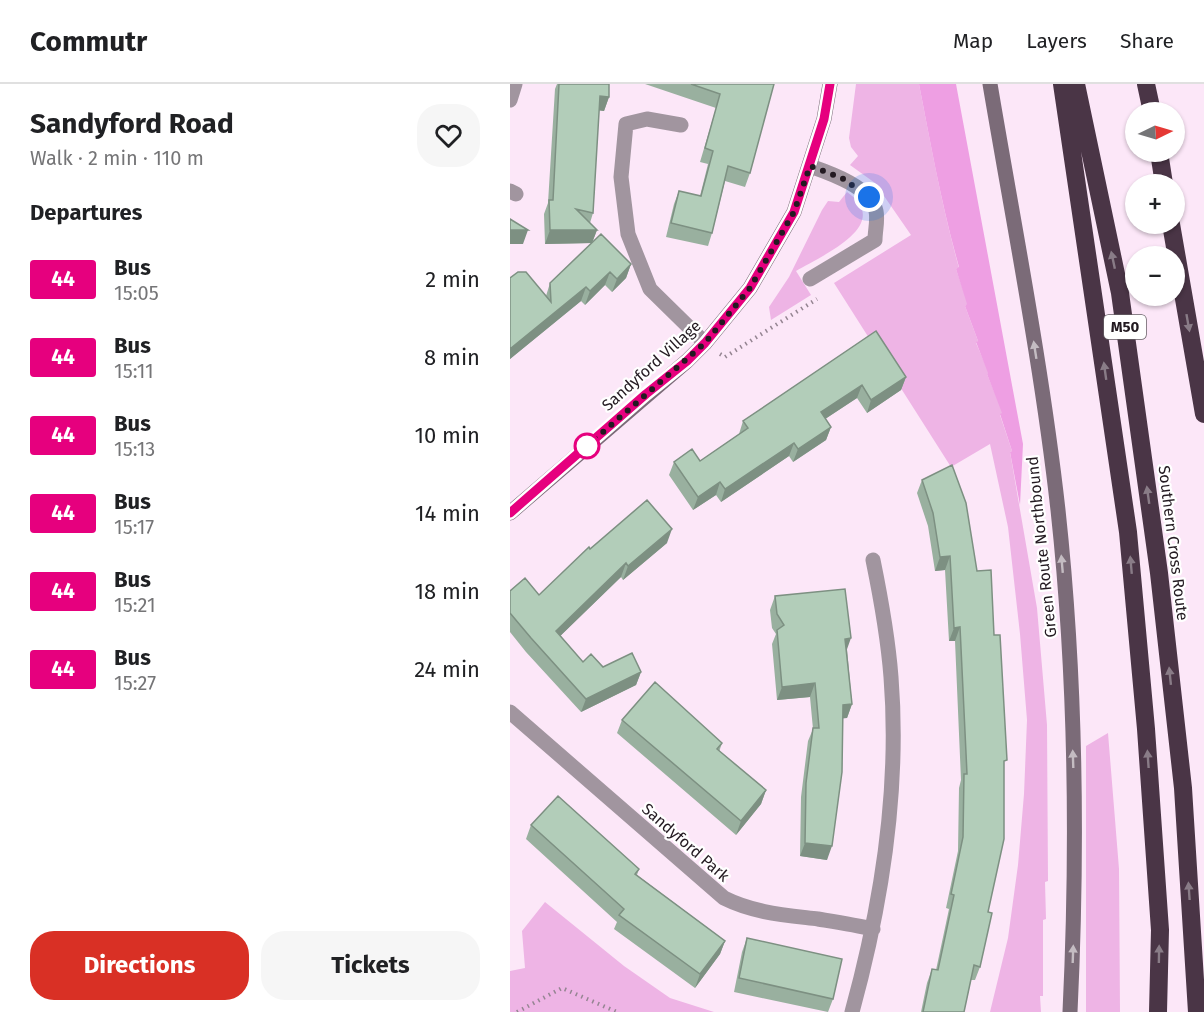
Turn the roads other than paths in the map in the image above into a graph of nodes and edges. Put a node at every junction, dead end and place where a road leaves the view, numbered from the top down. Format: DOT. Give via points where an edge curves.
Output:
graph roads {
  1 [pos="515,84"];
  2 [pos="830,84"];
  3 [pos="990,84"];
  4 [pos="1062,84"];
  5 [pos="1076,84"];
  6 [pos="1146,84"];
  7 [pos="510,100"];
  8 [pos="1150,102"];
  9 [pos="681,124"];
  10 [pos="810,166"];
  11 [pos="1173,234"];
  12 [pos="810,279"];
  13 [pos="705,343"];
  14 [pos="1204,414"];
  15 [pos="510,513"];
  16 [pos="873,560"];
  17 [pos="510,712"];
  18 [pos="873,929"];
  19 [pos="852,1012"];
  20 [pos="1070,1012"];
  21 [pos="1158,1012"];
  22 [pos="1197,1012"];
  1 -- 7 [label="street"];
  2 -- 10 [label="main road, Sandyford Village"];
  20 -- 3 [label="main road, Green Route Northbound, one-way" via="1074,767 1059,522 1027,296"];
  21 -- 4 [label="highway, one-way" via="1160,930 1128,532"];
  22 -- 5 [label="highway, Southern Cross Route / M50, one-way" via="1182,788 1159,573 1120,293"];
  6 -- 8 [label="highway"];
  9 -- 13 [label="street" via="647,119 626,124 622,188 628,234 651,289"];
  10 -- 12 [label="street" via="842,178 869,197 876,210 875,240"];
  10 -- 13 [label="main road, Sandyford Village" via="794,212 750,288"];
  11 -- 14 [label="highway, one-way"];
  13 -- 15 [label="main road, Sandyford Village"];
  16 -- 18 [label="street" via="886,629 893,730 884,876"];
  17 -- 18 [label="street, Sandyford Park" via="724,898 767,913"];
  18 -- 19 [label="street"];
}
